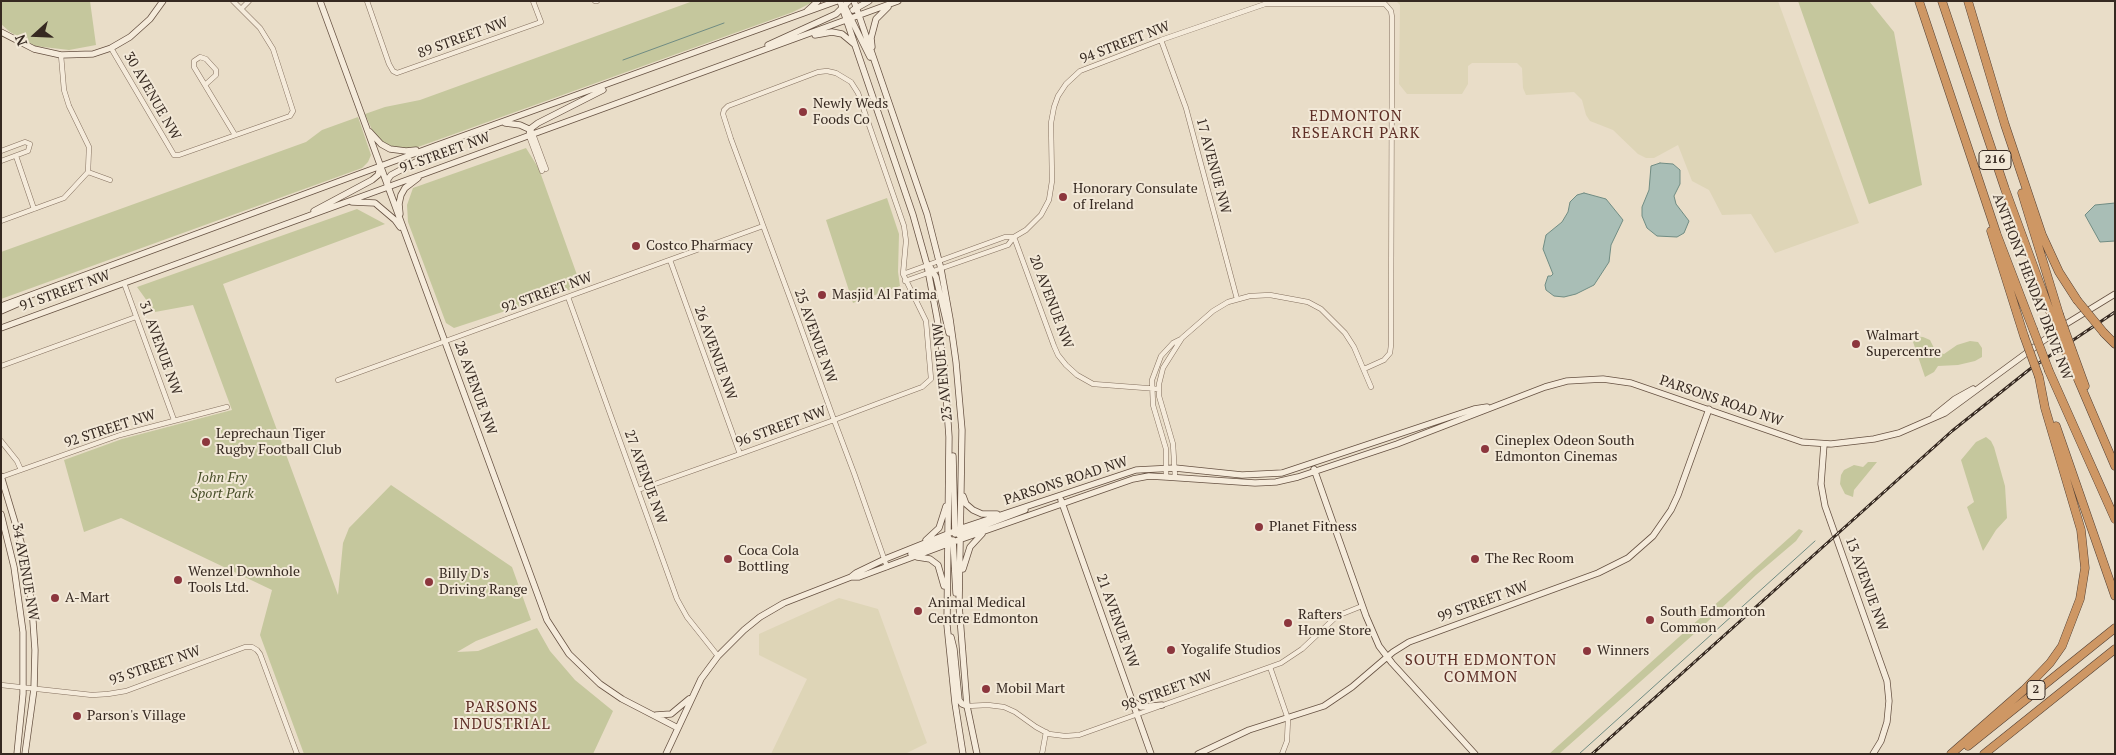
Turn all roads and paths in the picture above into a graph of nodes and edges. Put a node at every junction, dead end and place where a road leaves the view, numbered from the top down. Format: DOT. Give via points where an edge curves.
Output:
graph roads {
  1 [pos="163,1"];
  2 [pos="233,1"];
  3 [pos="248,1"];
  4 [pos="320,1"];
  5 [pos="367,1"];
  6 [pos="533,1"];
  7 [pos="818,1"];
  8 [pos="869,1"];
  9 [pos="898,1"];
  10 [pos="1919,1"];
  11 [pos="1942,1"];
  12 [pos="1968,1"];
  13 [pos="845,3"];
  14 [pos="241,9"];
  15 [pos="804,14"];
  16 [pos="852,14"];
  17 [pos="859,16"];
  18 [pos="1,32"];
  19 [pos="794,39"];
  20 [pos="1161,40"];
  21 [pos="111,48"];
  22 [pos="858,51"];
  23 [pos="61,55"];
  24 [pos="750,55"];
  25 [pos="873,56"];
  26 [pos="627,78"];
  27 [pos="205,85"];
  28 [pos="887,96"];
  29 [pos="723,112"];
  30 [pos="2005,125"];
  31 [pos="366,128"];
  32 [pos="483,129"];
  33 [pos="531,133"];
  34 [pos="235,135"];
  35 [pos="463,137"];
  36 [pos="435,146"];
  37 [pos="1,151"];
  38 [pos="16,156"];
  39 [pos="1,161"];
  40 [pos="380,167"];
  41 [pos="544,170"];
  42 [pos="1975,171"];
  43 [pos="88,172"];
  44 [pos="424,174"];
  45 [pos="110,180"];
  46 [pos="387,187"];
  47 [pos="342,203"];
  48 [pos="34,209"];
  49 [pos="306,216"];
  50 [pos="1,221"];
  51 [pos="763,226"];
  52 [pos="404,233"];
  53 [pos="1014,237"];
  54 [pos="670,260"];
  55 [pos="937,262"];
  56 [pos="926,265"];
  57 [pos="935,270"];
  58 [pos="903,274"];
  59 [pos="76,278"];
  60 [pos="905,281"];
  61 [pos="124,283"];
  62 [pos="2115,294"];
  63 [pos="568,297"];
  64 [pos="1237,299"];
  65 [pos="1,306"];
  66 [pos="1,311"];
  67 [pos="2056,316"];
  68 [pos="136,317"];
  69 [pos="2,328"];
  70 [pos="1182,338"];
  71 [pos="444,342"];
  72 [pos="2114,343"];
  73 [pos="1,366"];
  74 [pos="1364,369"];
  75 [pos="2039,377"];
  76 [pos="338,380"];
  77 [pos="930,382"];
  78 [pos="1371,387"];
  79 [pos="1151,389"];
  80 [pos="1159,389"];
  81 [pos="1500,404"];
  82 [pos="227,407"];
  83 [pos="1709,409"];
  84 [pos="174,420"];
  85 [pos="834,420"];
  86 [pos="949,436"];
  87 [pos="1,441"];
  88 [pos="1824,444"];
  89 [pos="740,454"];
  90 [pos="1312,464"];
  91 [pos="2115,466"];
  92 [pos="1167,468"];
  93 [pos="1175,468"];
  94 [pos="21,470"];
  95 [pos="1315,472"];
  96 [pos="1,477"];
  97 [pos="1166,477"];
  98 [pos="1175,477"];
  99 [pos="638,490"];
  100 [pos="962,492"];
  101 [pos="1059,495"];
  102 [pos="1035,504"];
  103 [pos="1062,504"];
  104 [pos="1,514"];
  105 [pos="1005,514"];
  106 [pos="2115,519"];
  107 [pos="1005,524"];
  108 [pos="954,536"];
  109 [pos="905,551"];
  110 [pos="885,559"];
  111 [pos="903,561"];
  112 [pos="889,566"];
  113 [pos="851,577"];
  114 [pos="959,590"];
  115 [pos="2115,596"];
  116 [pos="959,605"];
  117 [pos="1362,606"];
  118 [pos="947,622"];
  119 [pos="2115,623"];
  120 [pos="2115,628"];
  121 [pos="2115,649"];
  122 [pos="2083,652"];
  123 [pos="718,656"];
  124 [pos="1387,657"];
  125 [pos="1270,667"];
  126 [pos="1,685"];
  127 [pos="23,688"];
  128 [pos="1127,688"];
  129 [pos="34,689"];
  130 [pos="694,694"];
  131 [pos="1162,705"];
  132 [pos="967,706"];
  133 [pos="651,714"];
  134 [pos="1137,714"];
  135 [pos="1288,719"];
  136 [pos="678,728"];
  137 [pos="1046,732"];
  138 [pos="17,754"];
  139 [pos="25,754"];
  140 [pos="296,754"];
  141 [pos="666,754"];
  142 [pos="964,754"];
  143 [pos="977,754"];
  144 [pos="1042,754"];
  145 [pos="1151,754"];
  146 [pos="1198,754"];
  147 [pos="1282,754"];
  148 [pos="1475,754"];
  149 [pos="1873,754"];
  150 [pos="1951,754"];
  151 [pos="1958,754"];
  152 [pos="1984,754"];
  1 -- 21 [label="main road" via="150,19 130,37"];
  2 -- 14 [label="street"];
  3 -- 14 [label="street"];
  4 -- 31 [label="main road, 28 AVENUE NW"];
  5 -- 6 [label="street, 89 STREET NW" via="393,71 397,73 541,22"];
  7 -- 15 [label="main road"];
  8 -- 16 [label="main road, 91 STREET NW"];
  9 -- 17 [label="main road"];
  9 -- 25 [label="main road" via="884,9 876,19 871,38"];
  10 -- 42 [label="highway, ANTHONY HENDAY DRIVE NW / 216"];
  11 -- 67 [label="highway, ANTHONY HENDAY DRIVE NW / 216" via="2005,188"];
  12 -- 30 [label="highway"];
  13 -- 15 [label="main road, 91 STREET NW"];
  13 -- 16 [label="main road"];
  13 -- 16 [label="main road, 23 AVENUE NW"];
  13 -- 24 [label="main road" via="836,14"];
  14 -- 34 [label="street" via="260,28 273,48 294,111 290,116"];
  15 -- 26 [label="main road, 91 STREET NW"];
  16 -- 17 [label="main road, 23 AVENUE NW"];
  16 -- 19 [label="main road, 91 STREET NW"];
  16 -- 22 [label="main road, 23 AVENUE NW"];
  16 -- 28 [label="main road"];
  17 -- 25 [label="main road, 23 AVENUE NW"];
  18 -- 23 [label="main road" via="34,49"];
  19 -- 22 [label="main road" via="832,32 846,36"];
  19 -- 24 [label="main road, 91 STREET NW"];
  20 -- 53 [label="street, 94 STREET NW" via="1095,64 1080,71 1066,84 1058,96 1051,122 1052,181 1049,200 1034,223"];
  20 -- 64 [label="street, 17 AVENUE NW" via="1186,108"];
  20 -- 74 [label="street, 94 STREET NW" via="1244,11 1275,4 1384,4 1391,11 1391,346 1384,360"];
  21 -- 23 [label="main road" via="92,54"];
  21 -- 34 [label="street, 30 AVENUE NW" via="174,155"];
  22 -- 56 [label="main road, 23 AVENUE NW" via="913,215"];
  23 -- 43 [label="street" via="64,90 89,147"];
  24 -- 33 [label="main road, 91 STREET NW"];
  25 -- 28 [label="main road, 23 AVENUE NW"];
  26 -- 32 [label="main road, 91 STREET NW"];
  26 -- 33 [label="main road"];
  27 -- 27 [label="street" via="216,75 216,70 200,56 194,60 193,66"];
  27 -- 34 [label="street"];
  28 -- 55 [label="main road, 23 AVENUE NW" via="927,214"];
  29 -- 51 [label="street, 25 AVENUE NW"];
  29 -- 58 [label="street, 23 AVENUE NW" via="728,106 818,72 836,73 848,79 856,87 905,233"];
  30 -- 67 [label="highway"];
  30 -- 72 [label="highway, bridge" via="2042,235 2059,272 2077,300"];
  31 -- 36 [label="main road" via="378,142 390,149 411,151"];
  31 -- 40 [label="main road, 28 AVENUE NW"];
  32 -- 33 [label="main road" via="505,123 520,124"];
  32 -- 35 [label="main road, 91 STREET NW"];
  33 -- 41 [label="street"];
  33 -- 44 [label="main road, 91 STREET NW"];
  35 -- 36 [label="main road, 91 STREET NW"];
  35 -- 46 [label="main road" via="391,175"];
  36 -- 40 [label="main road, 91 STREET NW"];
  37 -- 38 [label="street" via="26,142 30,144 28,151"];
  38 -- 39 [label="street"];
  38 -- 48 [label="street"];
  40 -- 46 [label="main road, 28 AVENUE NW"];
  40 -- 49 [label="main road" via="372,180"];
  40 -- 59 [label="main road, 91 STREET NW"];
  42 -- 75 [label="highway, bridge" via="1986,218"];
  42 -- 106 [label="highway, ANTHONY HENDAY DRIVE NW / 216, bridge" via="2049,371"];
  43 -- 45 [label="street"];
  43 -- 48 [label="street" via="64,198"];
  44 -- 46 [label="main road, 91 STREET NW"];
  44 -- 52 [label="main road" via="405,188 400,198"];
  46 -- 47 [label="main road, 91 STREET NW"];
  46 -- 52 [label="main road, 28 AVENUE NW"];
  47 -- 49 [label="main road, 91 STREET NW"];
  47 -- 52 [label="main road" via="374,203 395,220"];
  48 -- 50 [label="street"];
  49 -- 61 [label="main road, 91 STREET NW"];
  51 -- 54 [label="street, 92 STREET NW"];
  51 -- 85 [label="street, 25 AVENUE NW"];
  52 -- 71 [label="main road, 28 AVENUE NW"];
  53 -- 55 [label="street, 94 STREET NW" via="1005,237"];
  53 -- 57 [label="street, 94 STREET NW" via="1008,245"];
  53 -- 79 [label="street, 20 AVENUE NW" via="1054,346 1066,365 1093,384"];
  54 -- 63 [label="street, 92 STREET NW"];
  54 -- 89 [label="street, 26 AVENUE NW"];
  55 -- 56 [label="street, 94 STREET NW"];
  55 -- 57 [label="main road, 23 AVENUE NW"];
  56 -- 57 [label="main road, 23 AVENUE NW"];
  56 -- 58 [label="street, 94 STREET NW"];
  57 -- 60 [label="street, 94 STREET NW"];
  57 -- 86 [label="main road, 23 AVENUE NW"];
  57 -- 100 [label="main road, 23 AVENUE NW" via="955,352 962,430"];
  58 -- 60 [label="street, 23 AVENUE NW"];
  59 -- 65 [label="main road, 91 STREET NW"];
  59 -- 66 [label="main road"];
  60 -- 77 [label="street, 23 AVENUE NW" via="926,321 932,373"];
  61 -- 68 [label="street, 31 AVENUE NW"];
  61 -- 69 [label="main road, 91 STREET NW"];
  62 -- 88 [label="main road, PARSONS ROAD NW" via="2090,308 1995,377 1955,399 1933,417 1888,436 1853,443"];
  63 -- 71 [label="street, 92 STREET NW"];
  63 -- 99 [label="street, 27 AVENUE NW"];
  64 -- 70 [label="street" via="1213,311"];
  64 -- 74 [label="street" via="1257,295 1280,296 1308,302 1321,309 1345,333"];
  67 -- 91 [label="highway, ANTHONY HENDAY DRIVE NW / 216, bridge"];
  68 -- 73 [label="street"];
  68 -- 84 [label="street, 31 AVENUE NW"];
  70 -- 79 [label="street" via="1157,362"];
  70 -- 80 [label="street" via="1167,360"];
  71 -- 76 [label="street, 92 STREET NW"];
  71 -- 133 [label="main road, 28 AVENUE NW" via="550,626 569,654 593,678 622,699"];
  74 -- 78 [label="street"];
  75 -- 115 [label="highway"];
  75 -- 150 [label="highway" via="2081,530 2084,568 2080,600 2062,646 2050,663"];
  77 -- 85 [label="street, 96 STREET NW"];
  79 -- 80 [label="street, 20 AVENUE NW"];
  79 -- 92 [label="street" via="1166,449"];
  80 -- 93 [label="street" via="1160,405 1173,444"];
  81 -- 83 [label="main road, PARSONS ROAD NW" via="1568,381 1603,379 1631,383"];
  81 -- 90 [label="main road, PARSONS ROAD NW" via="1474,409"];
  81 -- 95 [label="main road, PARSONS ROAD NW"];
  82 -- 84 [label="street, 92 STREET NW"];
  83 -- 88 [label="main road, PARSONS ROAD NW" via="1795,440"];
  83 -- 124 [label="main road, 99 STREET NW" via="1671,510 1662,526 1628,558 1598,574 1409,642"];
  84 -- 94 [label="street, 92 STREET NW" via="120,435"];
  85 -- 89 [label="street, 96 STREET NW"];
  85 -- 110 [label="street, 25 AVENUE NW"];
  86 -- 108 [label="main road" via="953,464"];
  86 -- 109 [label="main road" via="942,522 929,538"];
  87 -- 94 [label="street"];
  88 -- 149 [label="main road, 13 AVENUE NW" via="1822,484 1825,506 1887,681 1889,712"];
  89 -- 99 [label="street, 96 STREET NW"];
  90 -- 93 [label="main road, PARSONS ROAD NW" via="1282,473 1250,476"];
  90 -- 95 [label="main road"];
  92 -- 93 [label="main road, PARSONS ROAD NW"];
  92 -- 97 [label="street"];
  92 -- 101 [label="main road, PARSONS ROAD NW" via="1136,470"];
  93 -- 98 [label="street"];
  94 -- 96 [label="street, 92 STREET NW"];
  95 -- 98 [label="main road, PARSONS ROAD NW" via="1267,483"];
  95 -- 117 [label="main road"];
  96 -- 129 [label="main road, 34 AVENUE NW" via="18,526 29,578 34,632"];
  97 -- 98 [label="main road, PARSONS ROAD NW"];
  97 -- 103 [label="main road, PARSONS ROAD NW" via="1133,479"];
  99 -- 123 [label="street, 27 AVENUE NW" via="677,599"];
  100 -- 105 [label="main road" via="966,504 973,510"];
  100 -- 108 [label="main road, 23 AVENUE NW"];
  101 -- 102 [label="main road, PARSONS ROAD NW"];
  101 -- 103 [label="main road, 21 AVENUE NW"];
  102 -- 105 [label="main road, PARSONS ROAD NW"];
  102 -- 108 [label="main road" via="1022,512"];
  103 -- 107 [label="main road, PARSONS ROAD NW"];
  103 -- 128 [label="main road, 21 AVENUE NW"];
  104 -- 127 [label="main road, 34 AVENUE NW" via="21,613"];
  105 -- 108 [label="main road, PARSONS ROAD NW"];
  107 -- 108 [label="main road, PARSONS ROAD NW"];
  107 -- 114 [label="main road" via="982,534 970,546"];
  108 -- 109 [label="main road, PARSONS ROAD NW"];
  108 -- 111 [label="main road, PARSONS ROAD NW"];
  108 -- 112 [label="main road"];
  108 -- 114 [label="main road, 23 AVENUE NW"];
  108 -- 116 [label="main road" via="954,584"];
  108 -- 118 [label="main road, 23 AVENUE NW"];
  109 -- 110 [label="main road, PARSONS ROAD NW"];
  110 -- 112 [label="street, 25 AVENUE NW"];
  110 -- 113 [label="main road, PARSONS ROAD NW"];
  111 -- 112 [label="main road, PARSONS ROAD NW"];
  111 -- 118 [label="main road" via="924,557 938,565 943,579"];
  112 -- 113 [label="main road, PARSONS ROAD NW" via="859,578"];
  113 -- 123 [label="main road, PARSONS ROAD NW" via="769,611"];
  114 -- 116 [label="main road, 23 AVENUE NW"];
  116 -- 132 [label="main road, 23 AVENUE NW"];
  117 -- 124 [label="main road" via="1373,635"];
  117 -- 125 [label="street, 98 STREET NW" via="1337,616 1296,654"];
  118 -- 132 [label="main road" via="954,649 959,700"];
  118 -- 142 [label="main road, 23 AVENUE NW" via="954,703"];
  119 -- 122 [label="highway"];
  120 -- 122 [label="highway, 2"];
  121 -- 152 [label="highway, 2"];
  122 -- 151 [label="highway, 2"];
  123 -- 130 [label="main road, PARSONS ROAD NW"];
  124 -- 135 [label="main road, 99 STREET NW" via="1341,696"];
  124 -- 148 [label="main road"];
  125 -- 131 [label="street, 98 STREET NW"];
  125 -- 135 [label="street"];
  126 -- 127 [label="street, 93 STREET NW"];
  127 -- 129 [label="street, 93 STREET NW"];
  127 -- 138 [label="main road, 34 AVENUE NW"];
  128 -- 131 [label="main road" via="1139,707"];
  128 -- 134 [label="main road, 21 AVENUE NW"];
  129 -- 139 [label="main road, 34 AVENUE NW"];
  129 -- 140 [label="street, 93 STREET NW" via="92,695 117,693 245,647 254,647 260,654"];
  130 -- 133 [label="main road" via="671,714"];
  130 -- 136 [label="main road, PARSONS ROAD NW"];
  131 -- 134 [label="street, 98 STREET NW"];
  132 -- 137 [label="street, 98 STREET NW" via="988,705 1008,709"];
  132 -- 143 [label="main road, 23 AVENUE NW"];
  133 -- 136 [label="main road, 28 AVENUE NW"];
  134 -- 137 [label="street, 98 STREET NW" via="1079,735 1061,736"];
  134 -- 145 [label="main road, 21 AVENUE NW"];
  135 -- 146 [label="main road, 99 STREET NW" via="1249,730"];
  135 -- 147 [label="street" via="1287,741"];
  136 -- 141 [label="main road, PARSONS ROAD NW"];
  137 -- 144 [label="street"];
}
